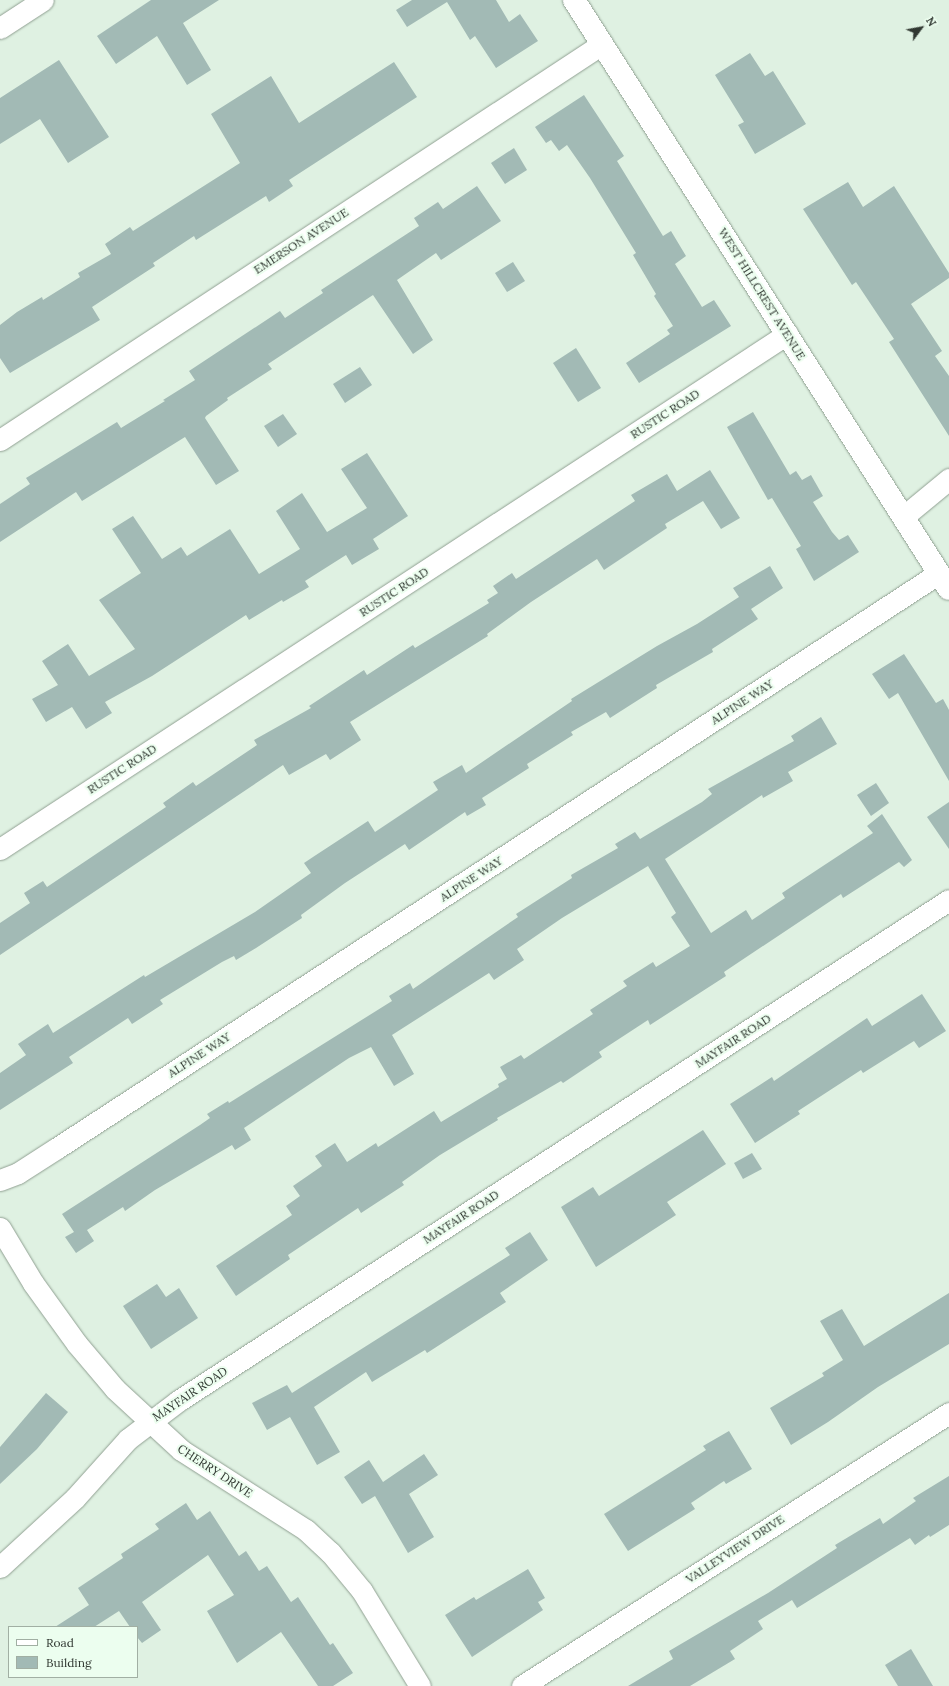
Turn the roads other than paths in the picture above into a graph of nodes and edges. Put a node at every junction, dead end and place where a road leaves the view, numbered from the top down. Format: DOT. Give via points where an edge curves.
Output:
graph roads {
  1 [pos="43,0"];
  2 [pos="574,0"];
  3 [pos="0,28"];
  4 [pos="602,44"];
  5 [pos="787,334"];
  6 [pos="0,440"];
  7 [pos="949,479"];
  8 [pos="903,517"];
  9 [pos="944,581"];
  10 [pos="0,849"];
  11 [pos="949,900"];
  12 [pos="0,1180"];
  13 [pos="0,1228"];
  14 [pos="949,1413"];
  15 [pos="150,1422"];
  16 [pos="0,1567"];
  17 [pos="420,1686"];
  18 [pos="522,1686"];
  1 -- 3 [label="street"];
  2 -- 4 [label="street, WEST HILLCREST AVENUE"];
  4 -- 5 [label="street, WEST HILLCREST AVENUE"];
  4 -- 6 [label="street, EMERSON AVENUE"];
  5 -- 8 [label="street, WEST HILLCREST AVENUE"];
  5 -- 10 [label="street, RUSTIC ROAD"];
  7 -- 8 [label="street"];
  8 -- 9 [label="street, WEST HILLCREST AVENUE"];
  9 -- 12 [label="street, ALPINE WAY" via="18,1173"];
  11 -- 15 [label="street, MAYFAIR ROAD" via="178,1400"];
  13 -- 15 [label="street, CHERRY DRIVE" via="33,1283 77,1344 115,1389"];
  14 -- 18 [label="street, VALLEYVIEW DRIVE"];
  15 -- 16 [label="street, MAYFAIR ROAD" via="128,1439 75,1498"];
  15 -- 17 [label="street, CHERRY DRIVE" via="180,1450 306,1530 330,1552 362,1591"];
}
